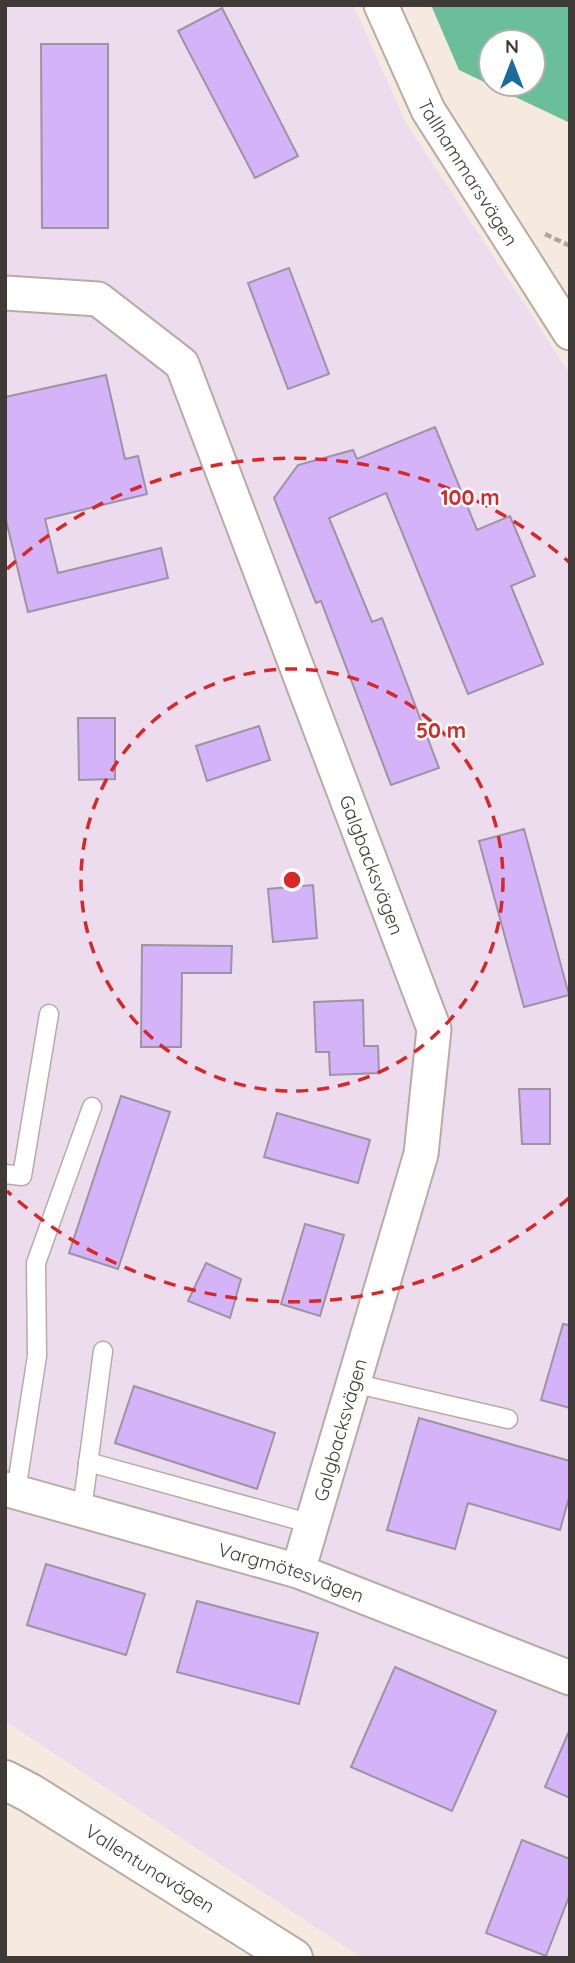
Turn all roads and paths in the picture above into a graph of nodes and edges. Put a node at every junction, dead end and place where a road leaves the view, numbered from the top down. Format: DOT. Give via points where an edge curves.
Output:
graph roads {
  1 [pos="381,5"];
  2 [pos="5,293"];
  3 [pos="565,315"];
  4 [pos="48,1014"];
  5 [pos="92,1107"];
  6 [pos="5,1174"];
  7 [pos="103,1351"];
  8 [pos="353,1383"];
  9 [pos="509,1419"];
  10 [pos="88,1462"];
  11 [pos="11,1490"];
  12 [pos="82,1510"];
  13 [pos="312,1524"];
  14 [pos="298,1571"];
  15 [pos="569,1675"];
  16 [pos="5,1780"];
  17 [pos="293,1958"];
  1 -- 3 [label="street, Tallhammarsvägen" via="428,110"];
  2 -- 8 [label="street, Galgbacksvägen" via="98,299 182,364 434,1029 421,1154"];
  4 -- 6 [label="lane" via="22,1176"];
  5 -- 11 [label="lane" via="36,1263 37,1356"];
  7 -- 10 [label="lane"];
  8 -- 9 [label="lane"];
  8 -- 13 [label="street, Galgbacksvägen"];
  10 -- 12 [label="lane"];
  10 -- 13 [label="lane"];
  11 -- 12 [label="street, Vargmötesvägen"];
  12 -- 14 [label="street, Vargmötesvägen"];
  13 -- 14 [label="street, Galgbacksvägen"];
  14 -- 15 [label="street, Vargmötesvägen"];
  16 -- 17 [label="main road, Vallentunavägen"];
}
